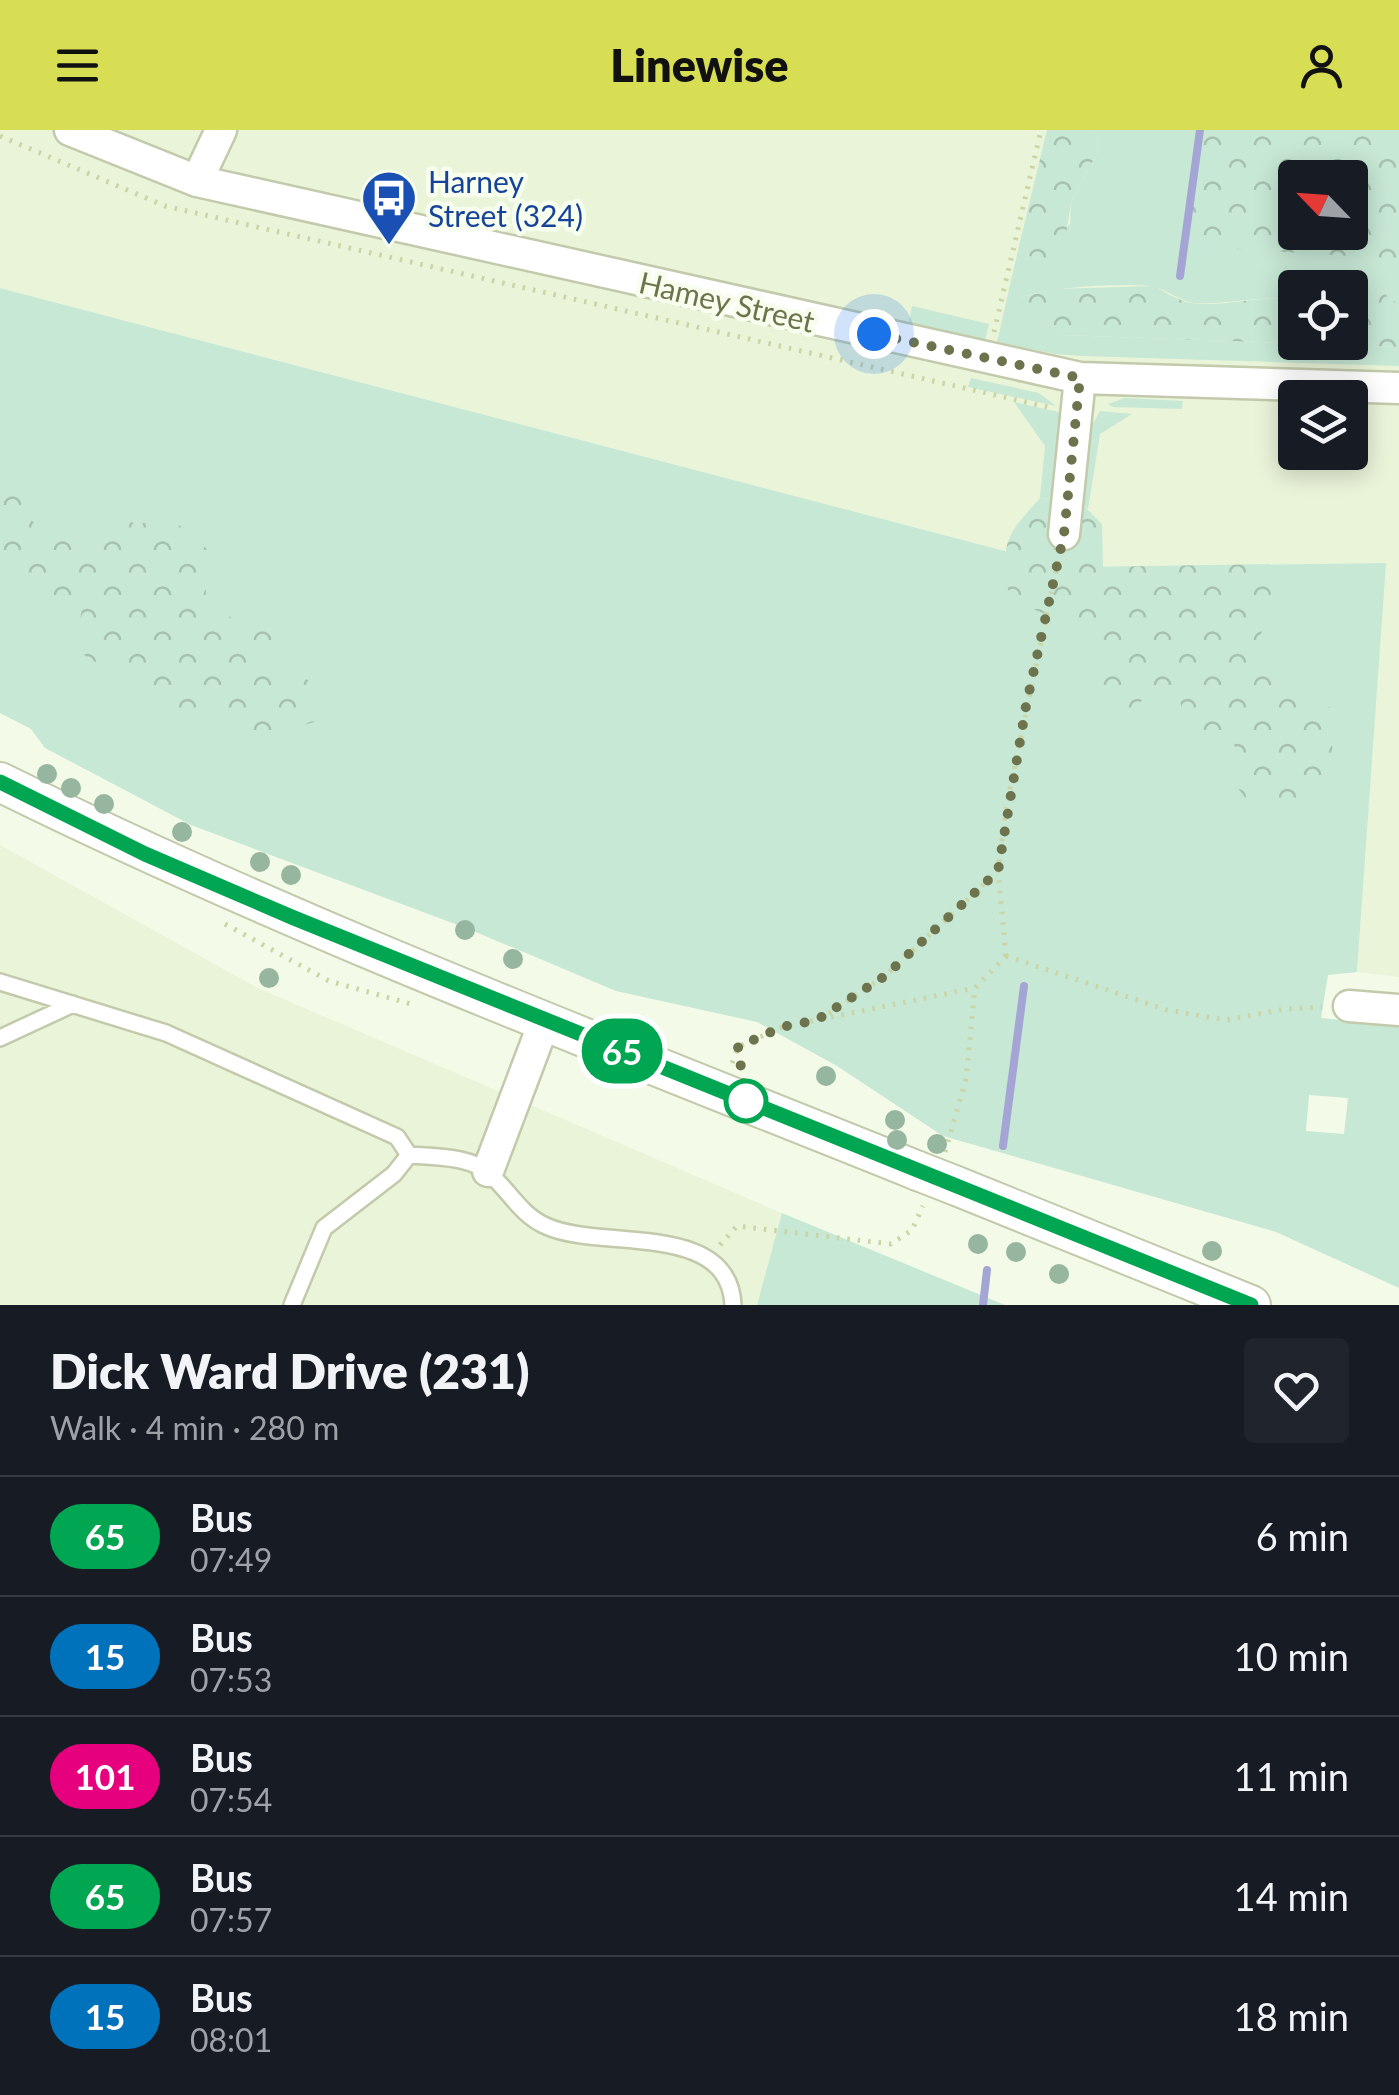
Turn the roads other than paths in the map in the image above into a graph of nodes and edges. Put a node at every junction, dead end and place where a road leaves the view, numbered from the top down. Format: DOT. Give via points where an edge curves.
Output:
graph roads {
  1 [pos="70,130"];
  2 [pos="221,130"];
  3 [pos="197,182"];
  4 [pos="1080,378"];
  5 [pos="1399,388"];
  6 [pos="1064,534"];
  7 [pos="0,782"];
  8 [pos="0,982"];
  9 [pos="73,1004"];
  10 [pos="1349,1006"];
  11 [pos="1399,1010"];
  12 [pos="546,1020"];
  13 [pos="0,1038"];
  14 [pos="410,1155"];
  15 [pos="488,1171"];
  16 [pos="292,1305"];
  17 [pos="733,1305"];
  18 [pos="1251,1305"];
  1 -- 3 [label="street, Hamey Street"];
  2 -- 3 [label="street"];
  3 -- 4 [label="street, Hamey Street"];
  4 -- 5 [label="street, Hamey Street"];
  4 -- 6 [label="street"];
  7 -- 12 [label="street" via="145,854"];
  8 -- 9 [label="lane"];
  9 -- 13 [label="lane"];
  9 -- 14 [label="lane" via="166,1033 397,1137"];
  10 -- 11 [label="street"];
  12 -- 15 [label="street"];
  12 -- 18 [label="street"];
  14 -- 15 [label="lane"];
  14 -- 16 [label="lane" via="324,1228"];
  15 -- 17 [label="lane" via="542,1225 674,1245 707,1258 727,1276"];
}
